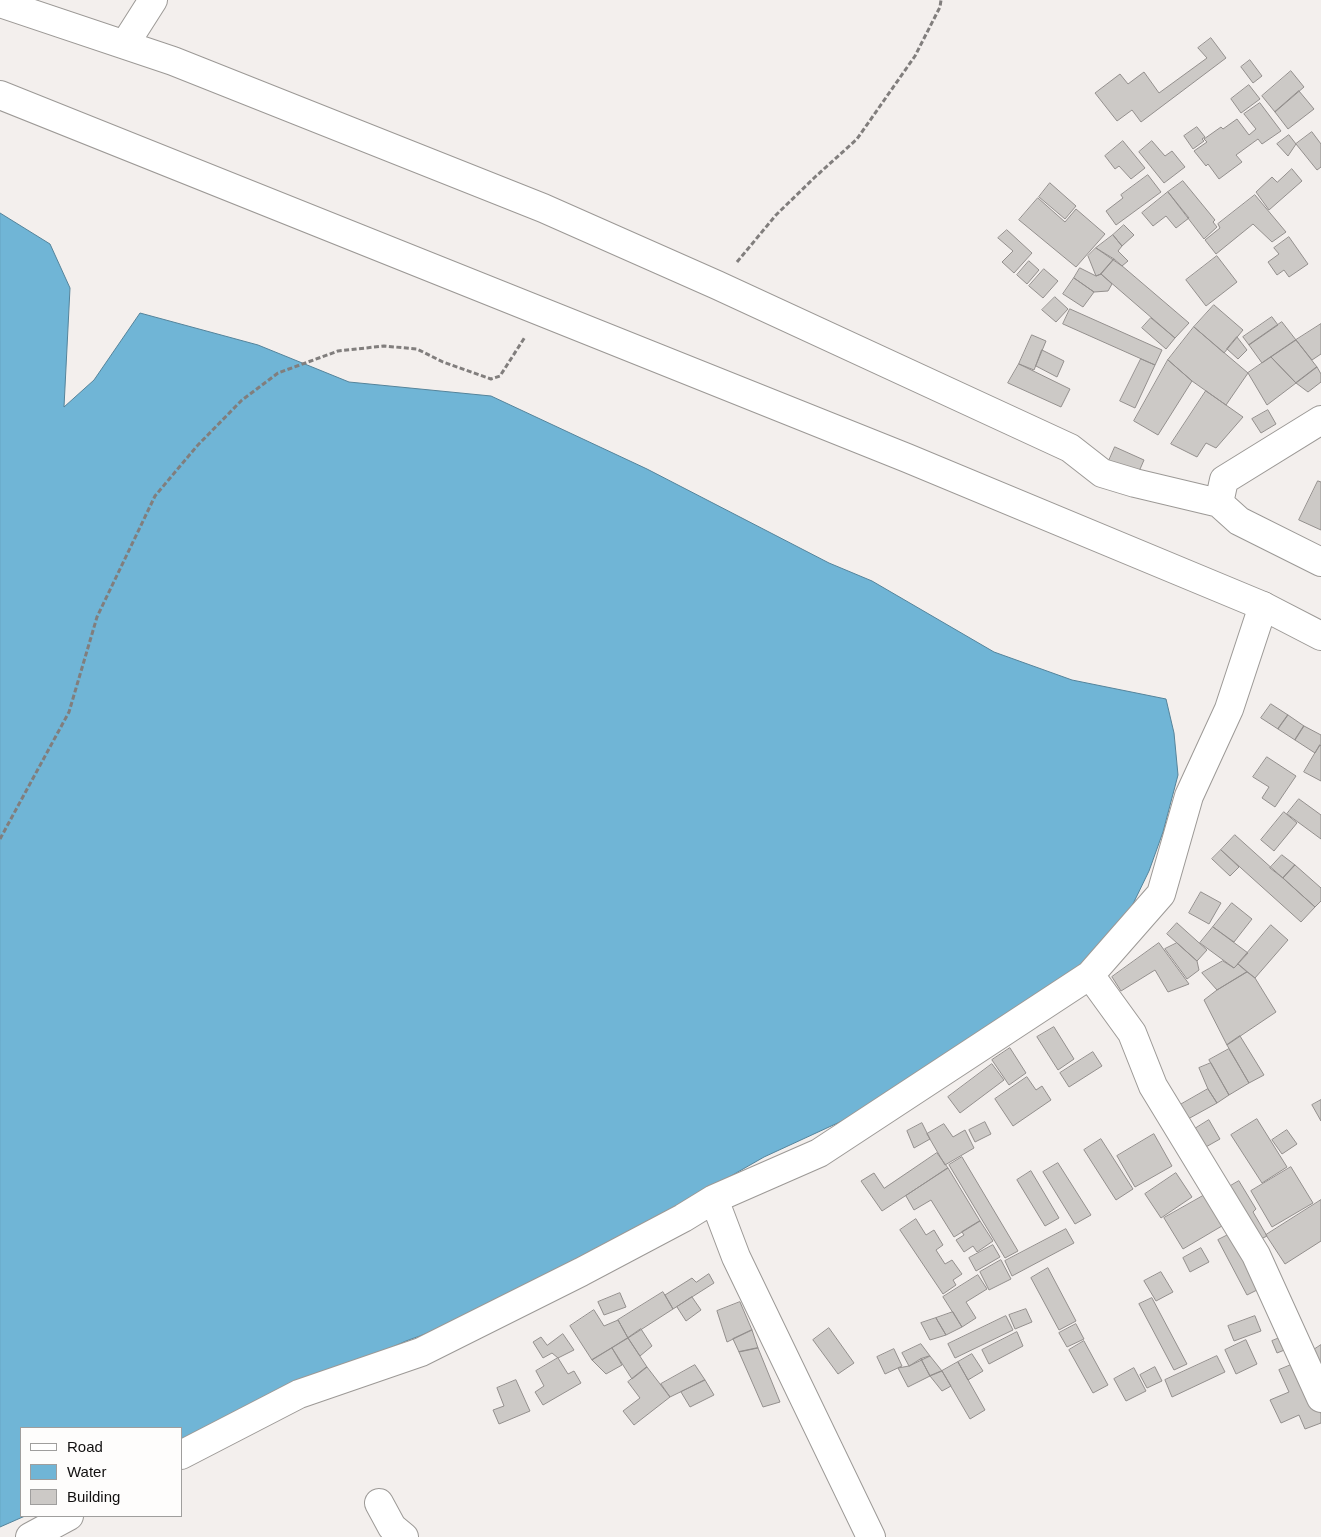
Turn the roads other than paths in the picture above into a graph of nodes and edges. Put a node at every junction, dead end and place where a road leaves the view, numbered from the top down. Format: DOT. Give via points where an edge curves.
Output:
graph roads {
  1 [pos="153,0"];
  2 [pos="0,3"];
  3 [pos="125,44"];
  4 [pos="0,95"];
  5 [pos="1321,420"];
  6 [pos="1219,503"];
  7 [pos="1321,562"];
  8 [pos="1263,606"];
  9 [pos="1321,636"];
  10 [pos="1090,975"];
  11 [pos="714,1199"];
  12 [pos="1321,1398"];
  13 [pos="182,1454"];
  14 [pos="379,1503"];
  15 [pos="67,1517"];
  16 [pos="30,1537"];
  17 [pos="404,1537"];
  18 [pos="871,1537"];
  1 -- 3 [label="street"];
  2 -- 3 [label="street"];
  3 -- 6 [label="street" via="543,208 1070,448 1102,473"];
  4 -- 8 [label="street" via="898,454"];
  5 -- 6 [label="street" via="1224,480"];
  6 -- 7 [label="street" via="1239,521"];
  8 -- 9 [label="street"];
  8 -- 10 [label="street" via="1229,709 1189,796 1161,894"];
  10 -- 11 [label="street" via="819,1153"];
  10 -- 12 [label="street" via="1132,1033 1154,1086 1256,1255"];
  11 -- 13 [label="street" via="581,1272 421,1352 299,1394"];
  11 -- 18 [label="street" via="736,1257"];
  14 -- 17 [label="street" via="392,1527"];
  15 -- 16 [label="street"];
}
